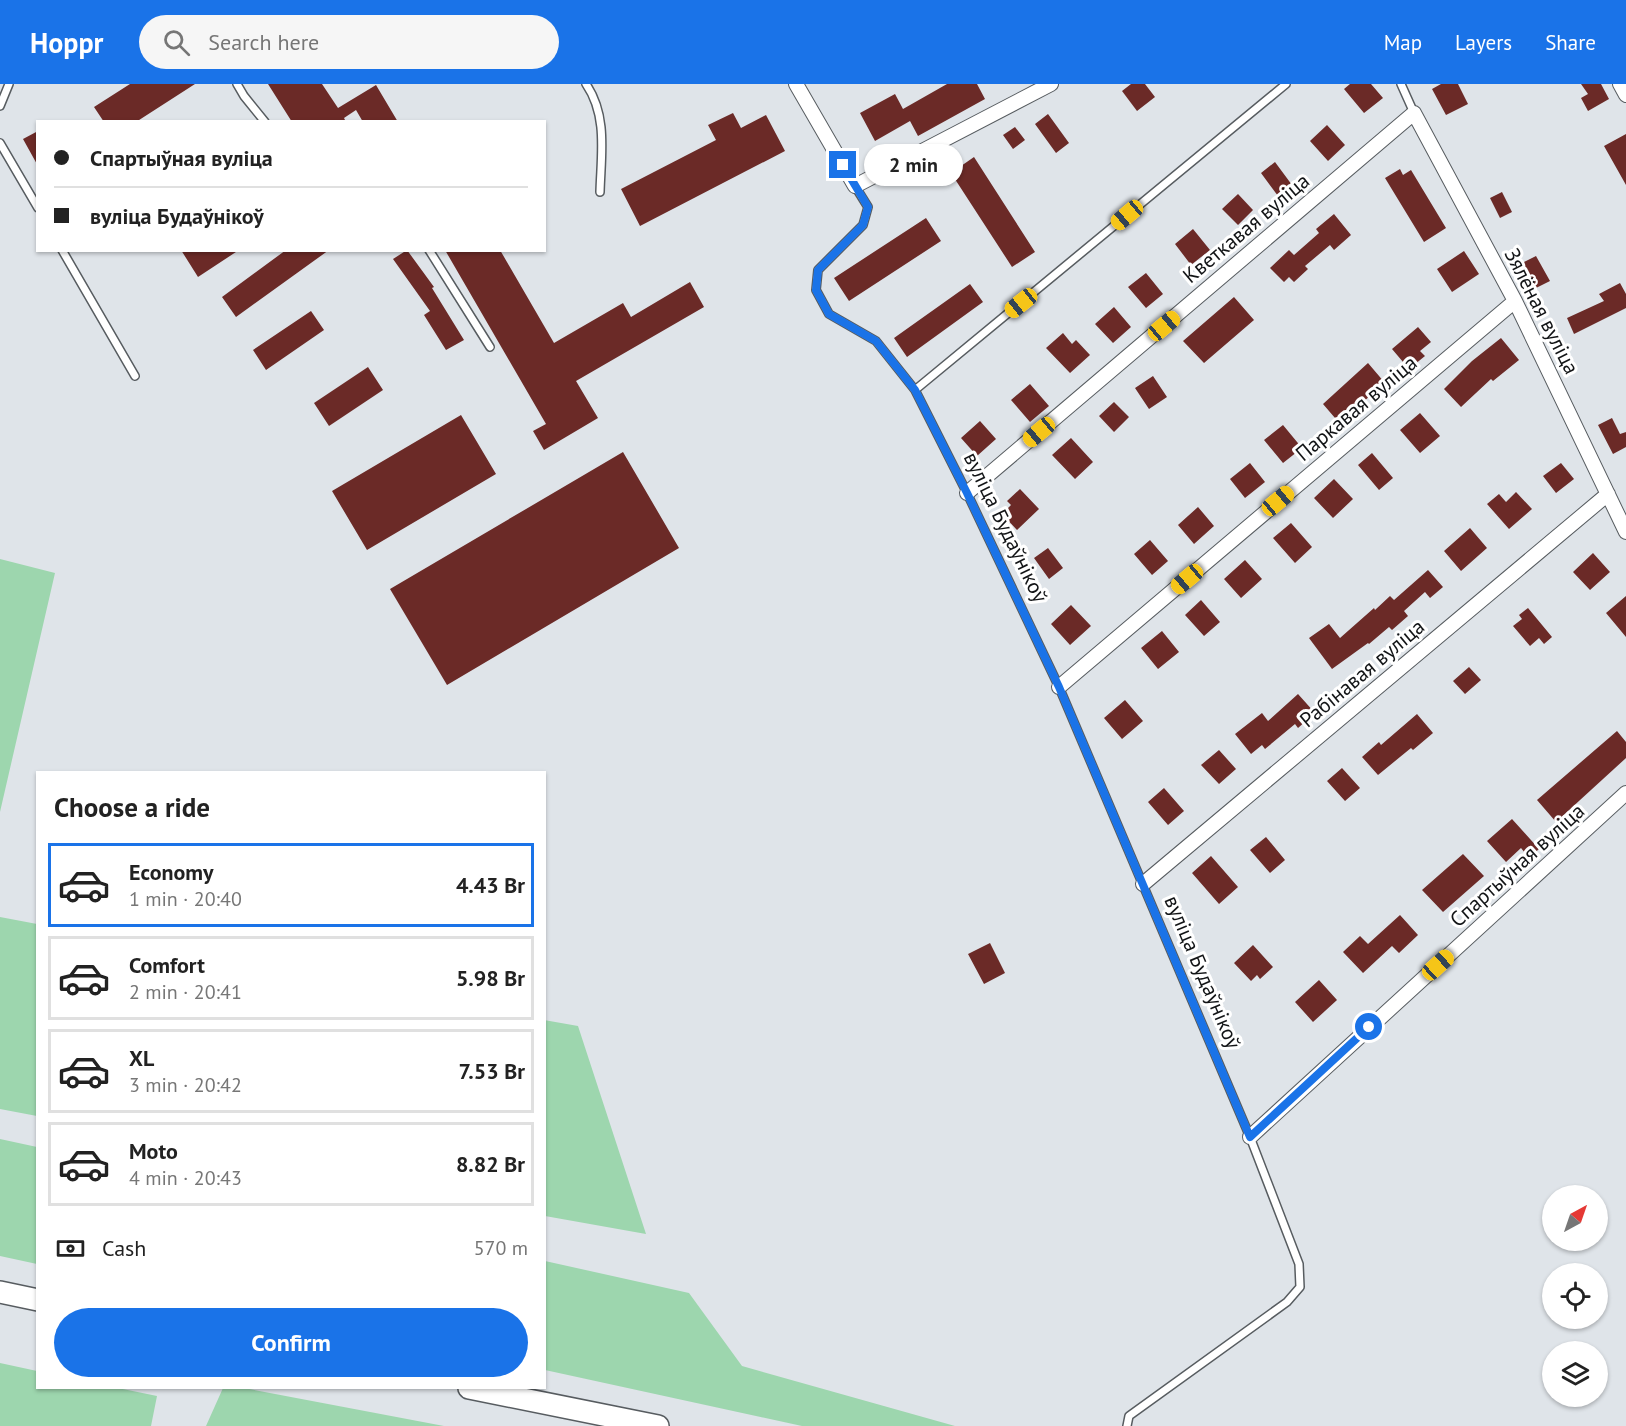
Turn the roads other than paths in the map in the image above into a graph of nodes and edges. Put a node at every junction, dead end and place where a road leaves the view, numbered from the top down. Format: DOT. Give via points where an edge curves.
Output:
graph roads {
  1 [pos="9,84"];
  2 [pos="237,84"];
  3 [pos="586,84"];
  4 [pos="796,84"];
  5 [pos="1051,84"];
  6 [pos="1286,84"];
  7 [pos="1401,84"];
  8 [pos="1620,84"];
  9 [pos="1626,95"];
  10 [pos="0,106"];
  11 [pos="1414,113"];
  12 [pos="263,120"];
  13 [pos="0,143"];
  14 [pos="855,186"];
  15 [pos="600,192"];
  16 [pos="36,205"];
  17 [pos="63,252"];
  18 [pos="430,252"];
  19 [pos="1515,301"];
  20 [pos="490,347"];
  21 [pos="135,376"];
  22 [pos="915,390"];
  23 [pos="967,493"];
  24 [pos="1608,494"];
  25 [pos="1626,532"];
  26 [pos="1059,687"];
  27 [pos="1626,793"];
  28 [pos="1143,884"];
  29 [pos="1250,1137"];
  30 [pos="0,1292"];
  31 [pos="36,1300"];
  32 [pos="474,1389"];
  33 [pos="658,1426"];
  34 [pos="1127,1426"];
  1 -- 10 [label="lane"];
  2 -- 12 [label="lane"];
  3 -- 15 [label="lane" via="598,107 602,127"];
  4 -- 14 [label="street"];
  5 -- 14 [label="street"];
  6 -- 22 [label="lane"];
  7 -- 11 [label="lane"];
  8 -- 9 [label="street"];
  11 -- 19 [label="street, Зялёная вуліца"];
  11 -- 23 [label="street, Кветкавая вуліца"];
  13 -- 16 [label="lane"];
  14 -- 22 [label="lane, вуліца Будаўнікоў" via="868,207 863,225 818,270 816,290 829,314 876,341"];
  17 -- 21 [label="lane"];
  18 -- 20 [label="lane"];
  19 -- 24 [label="street, Зялёная вуліца"];
  19 -- 26 [label="street, Паркавая вуліца"];
  22 -- 23 [label="lane, вуліца Будаўнікоў"];
  23 -- 26 [label="lane, вуліца Будаўнікоў"];
  24 -- 25 [label="street, Зялёная вуліца"];
  24 -- 28 [label="street, Рабінавая вуліца"];
  26 -- 28 [label="lane, вуліца Будаўнікоў"];
  27 -- 29 [label="street, Спартыўная вуліца"];
  28 -- 29 [label="lane, вуліца Будаўнікоў"];
  29 -- 34 [label="lane, вуліца Будаўнікоў" via="1299,1264 1300,1287 1287,1302 1129,1416"];
  30 -- 31 [label="main road"];
  32 -- 33 [label="main road"];
}
